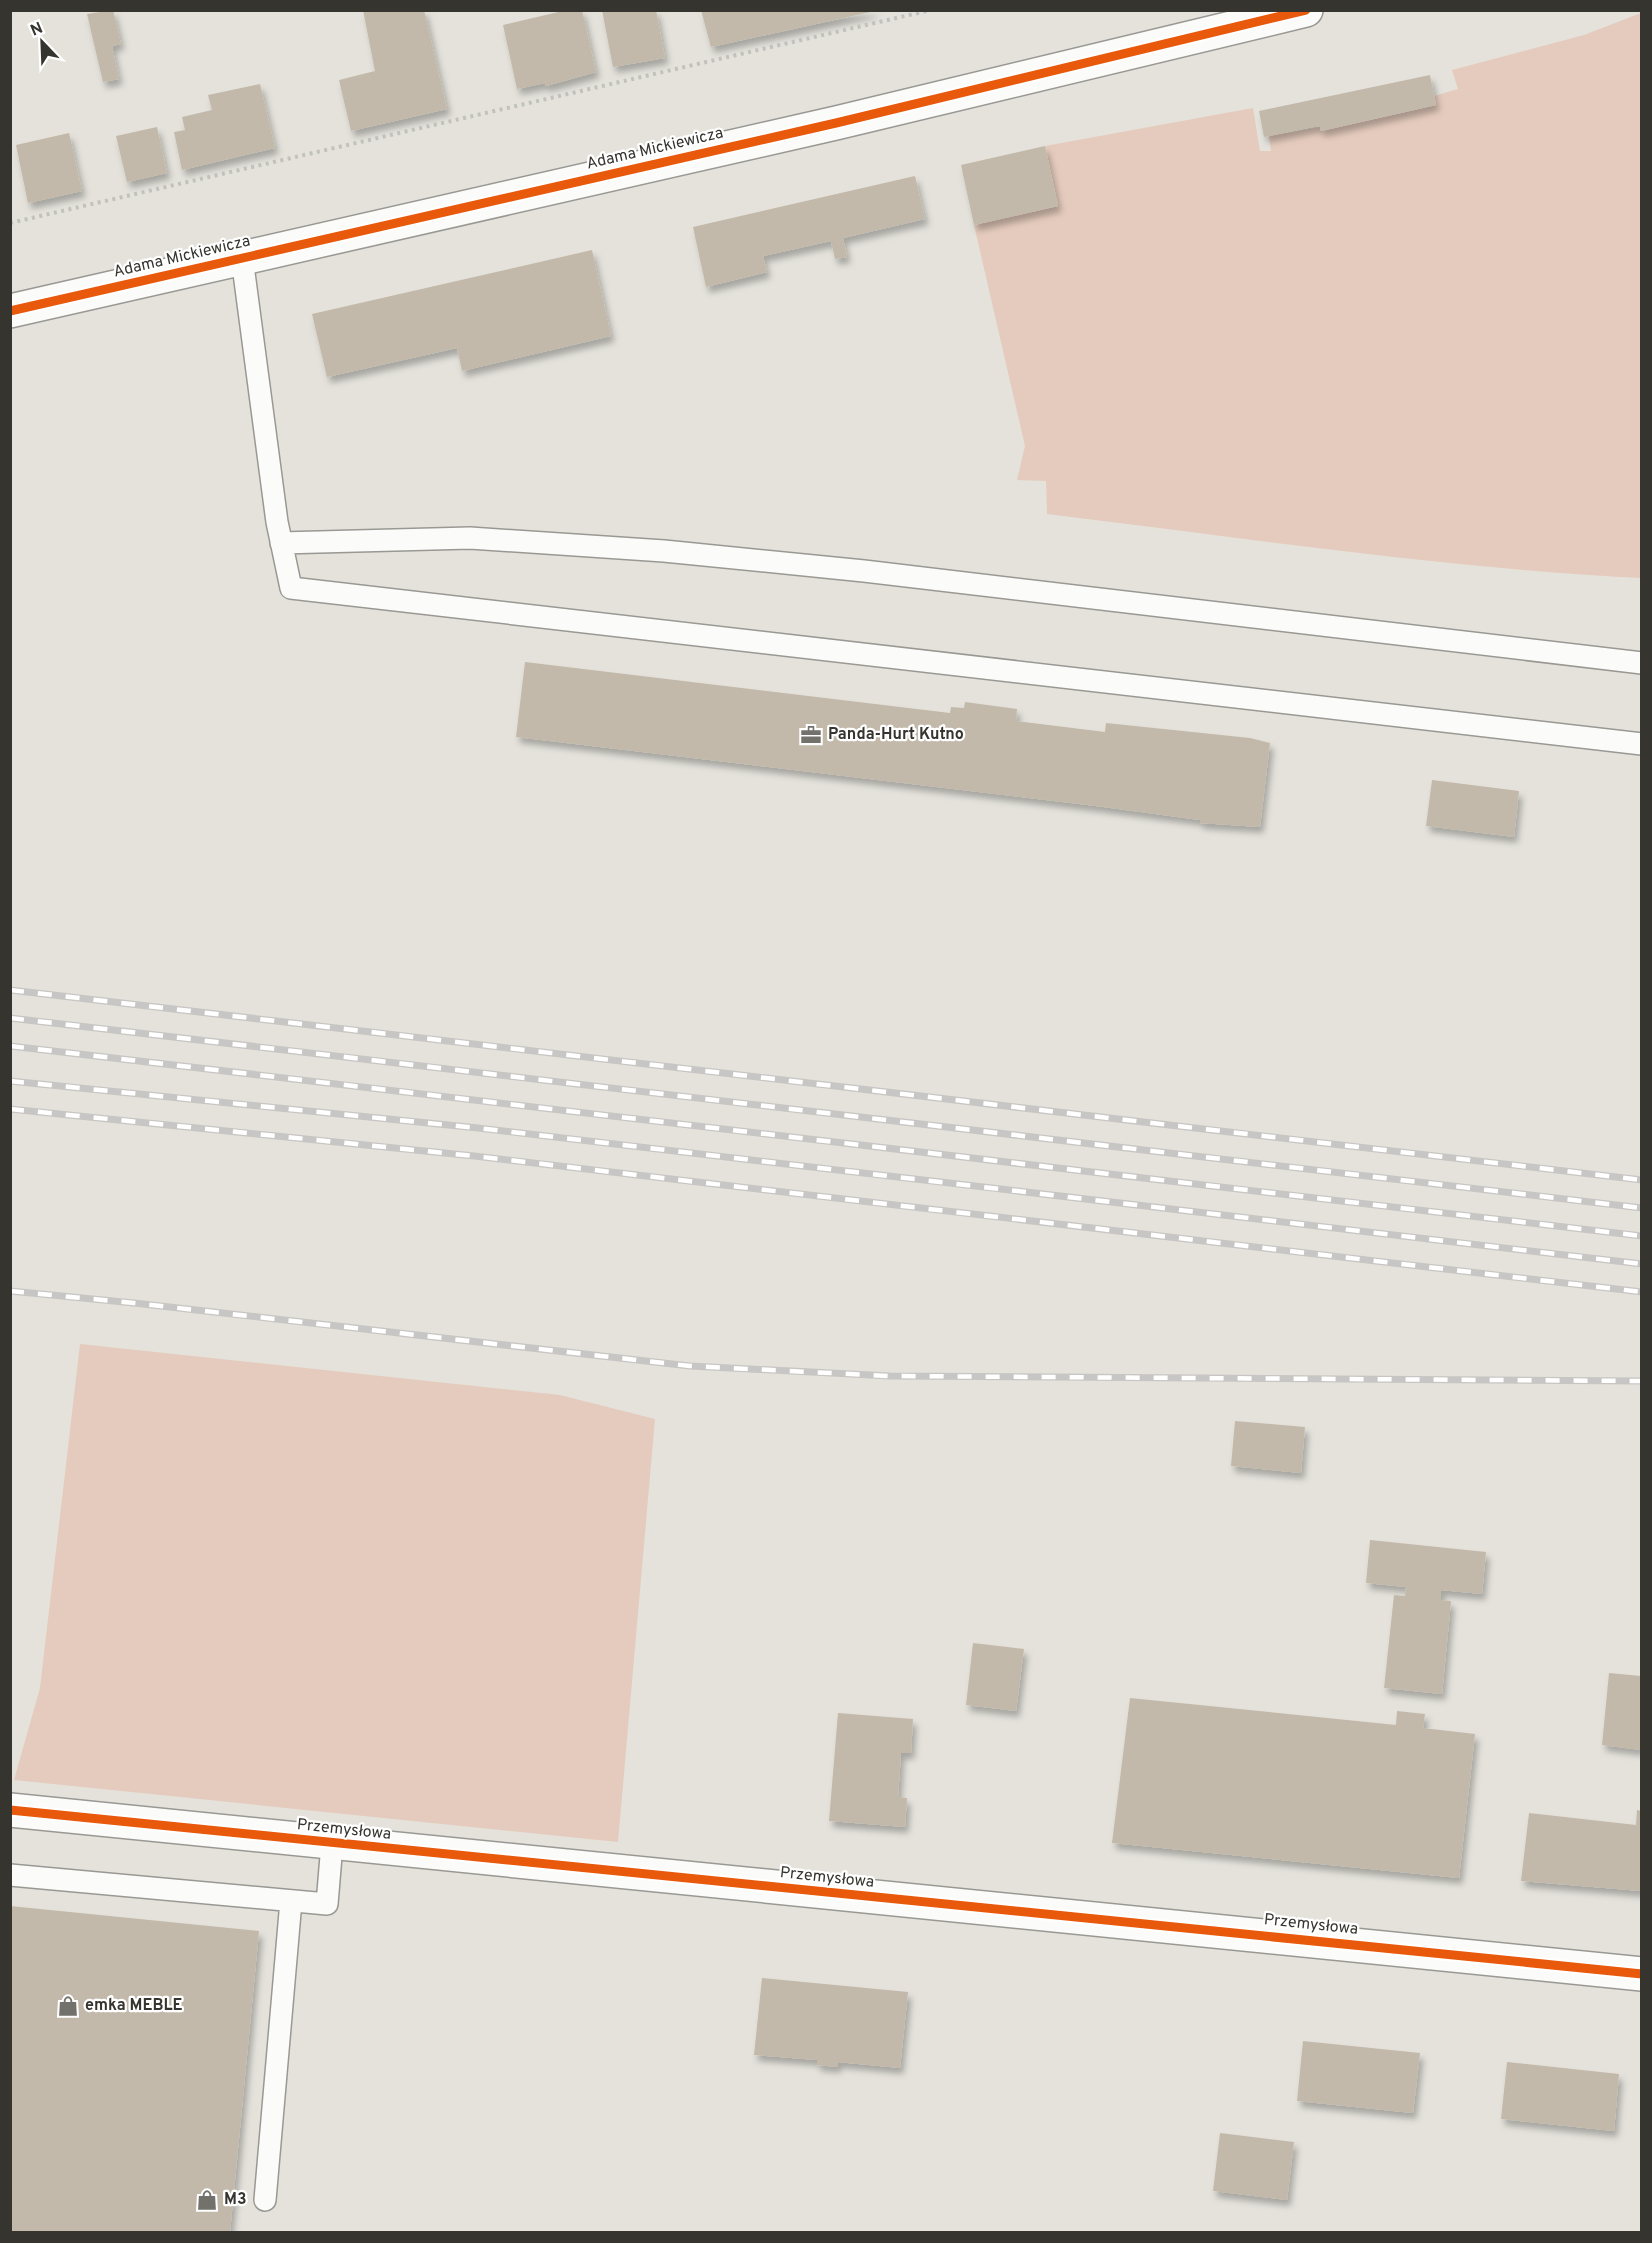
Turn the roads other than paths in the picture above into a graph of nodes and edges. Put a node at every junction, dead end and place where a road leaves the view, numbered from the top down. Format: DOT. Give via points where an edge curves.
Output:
graph roads {
  1 [pos="1306,10"];
  2 [pos="242,258"];
  3 [pos="10,311"];
  4 [pos="281,543"];
  5 [pos="1641,663"];
  6 [pos="1641,744"];
  7 [pos="10,1810"];
  8 [pos="332,1844"];
  9 [pos="10,1875"];
  10 [pos="291,1901"];
  11 [pos="1641,1974"];
  12 [pos="265,2200"];
  1 -- 2 [label="street, Adama Mickiewicza" via="836,123"];
  2 -- 3 [label="street, Adama Mickiewicza"];
  2 -- 4 [label="lane"];
  4 -- 5 [label="lane" via="470,538 664,551"];
  4 -- 6 [label="lane" via="291,588"];
  7 -- 8 [label="street, Przemysłowa"];
  8 -- 10 [label="lane" via="327,1904"];
  8 -- 11 [label="street, Przemysłowa"];
  9 -- 10 [label="lane"];
  10 -- 12 [label="lane"];
}
